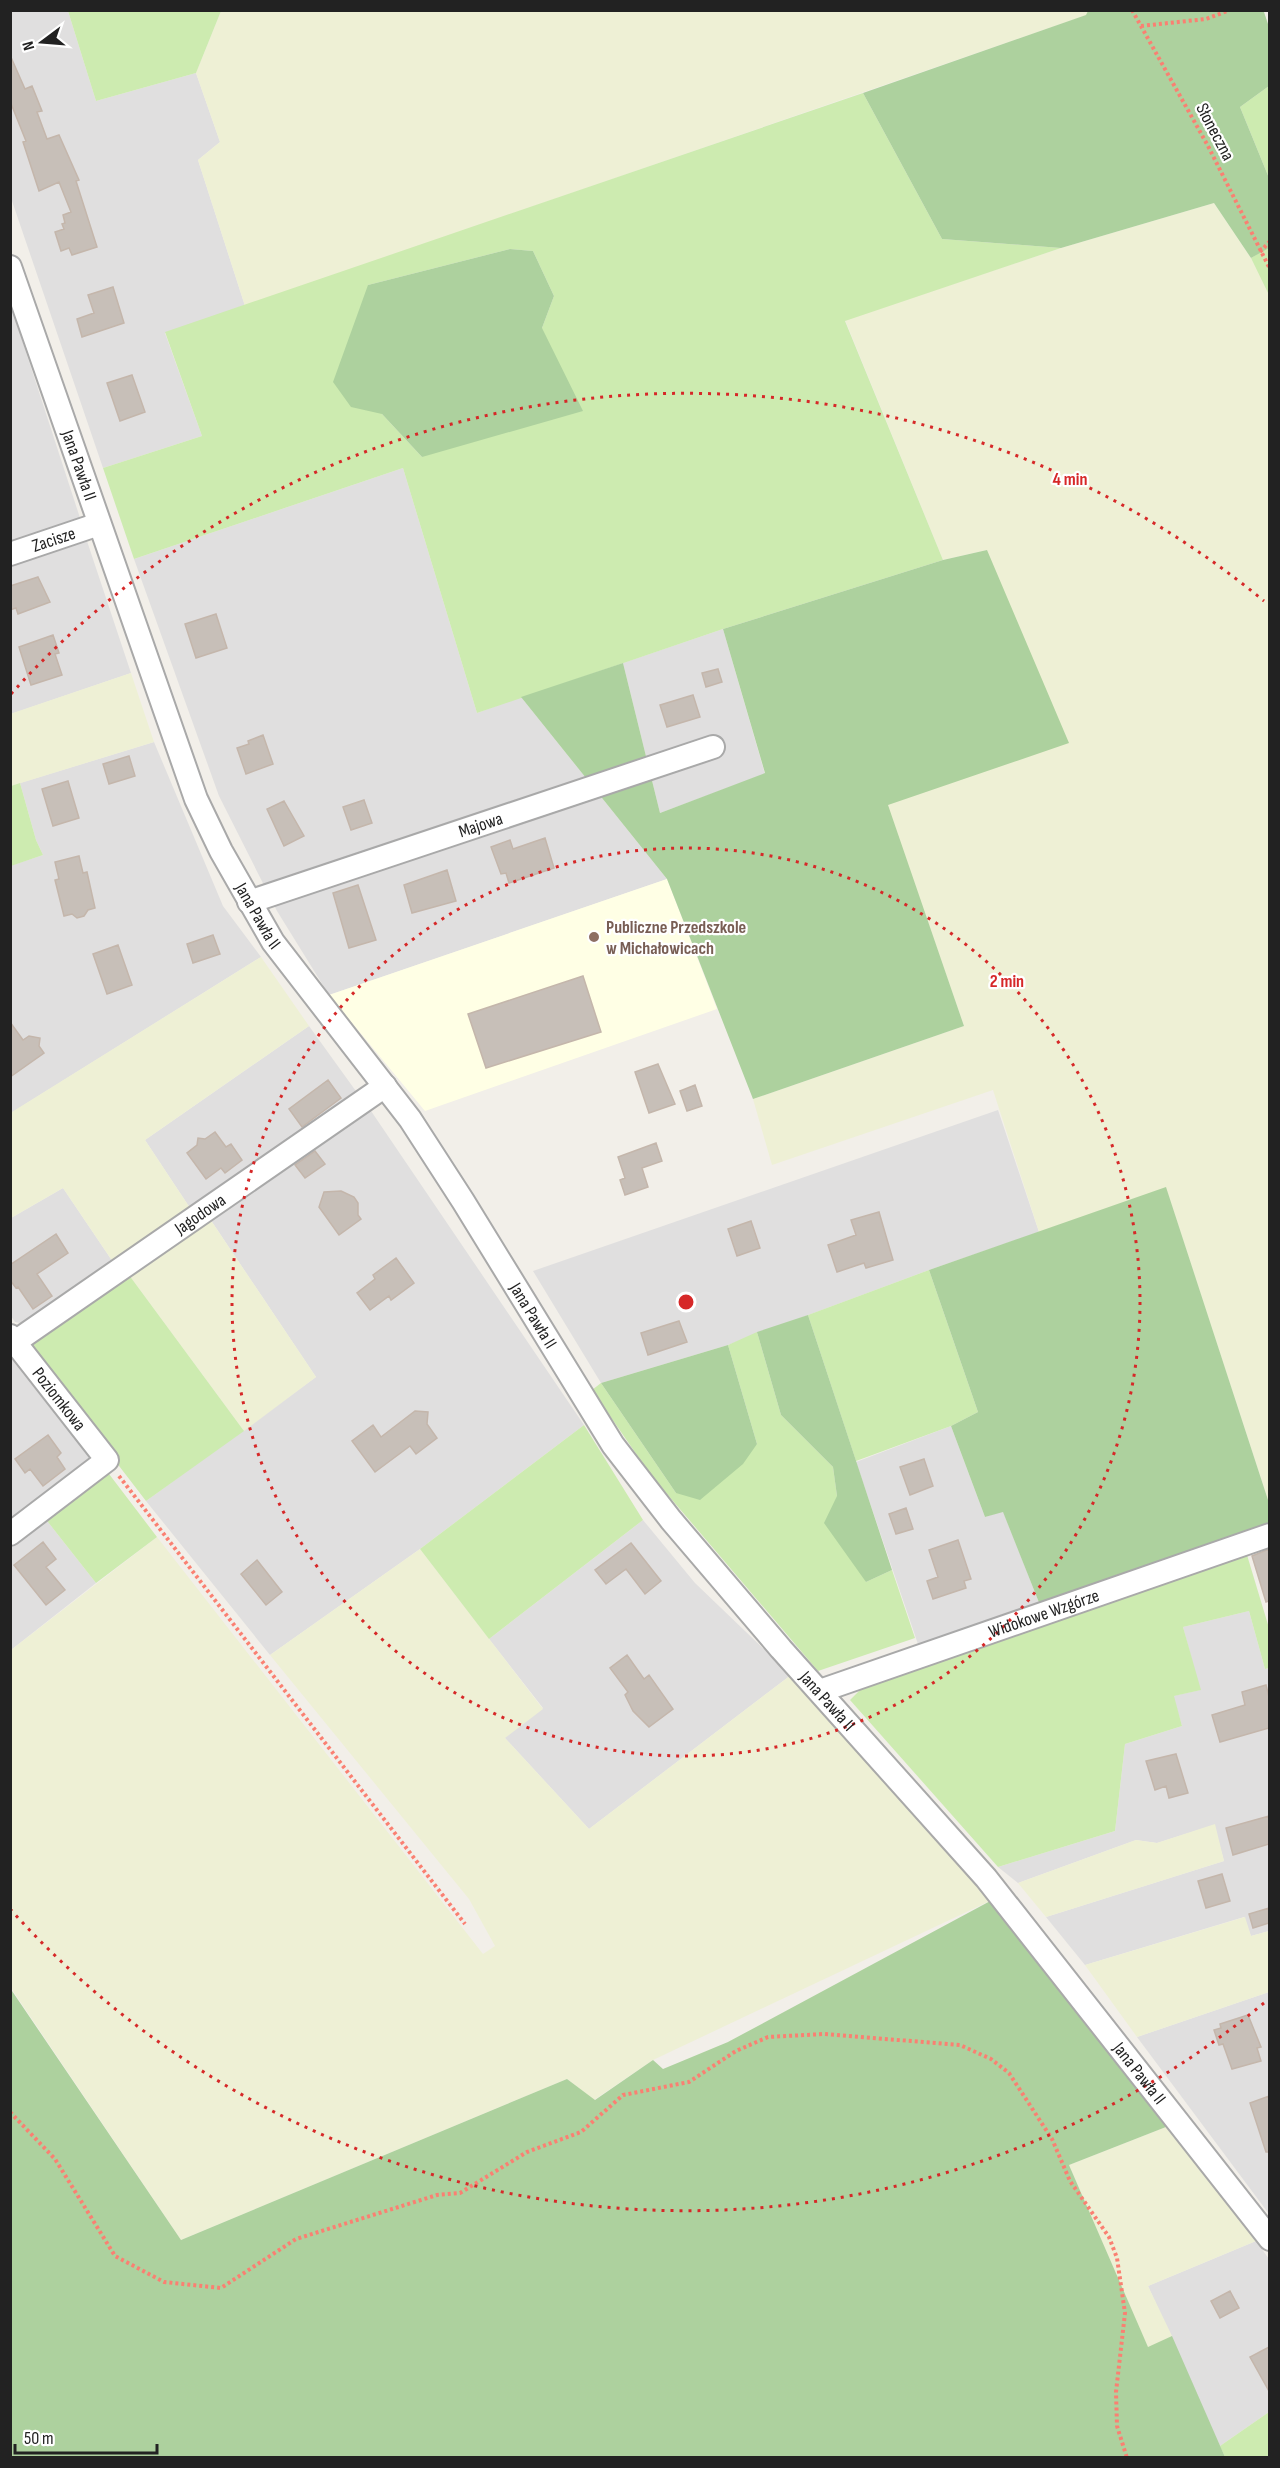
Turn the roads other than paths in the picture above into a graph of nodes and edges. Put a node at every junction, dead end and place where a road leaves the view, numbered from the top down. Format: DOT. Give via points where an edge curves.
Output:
graph roads {
  1 [pos="13,282"];
  2 [pos="99,524"];
  3 [pos="10,554"];
  4 [pos="713,747"];
  5 [pos="249,902"];
  6 [pos="385,1086"];
  7 [pos="13,1339"];
  8 [pos="10,1534"];
  9 [pos="1269,1535"];
  10 [pos="820,1692"];
  11 [pos="1269,2239"];
  1 -- 2 [label="street, Jana Pawła II"];
  2 -- 3 [label="street, Zacisze"];
  2 -- 5 [label="street, Jana Pawła II" via="196,799"];
  4 -- 5 [label="street, Majowa"];
  5 -- 6 [label="street, Jana Pawła II" via="273,942"];
  6 -- 7 [label="street, Jagodowa"];
  6 -- 10 [label="street, Jana Pawła II" via="463,1201 613,1445 671,1520"];
  7 -- 8 [label="street, Poziomkowa" via="107,1460"];
  9 -- 10 [label="street, Widokowe Wzgórze"];
  10 -- 11 [label="street, Jana Pawła II" via="986,1878"];
}
